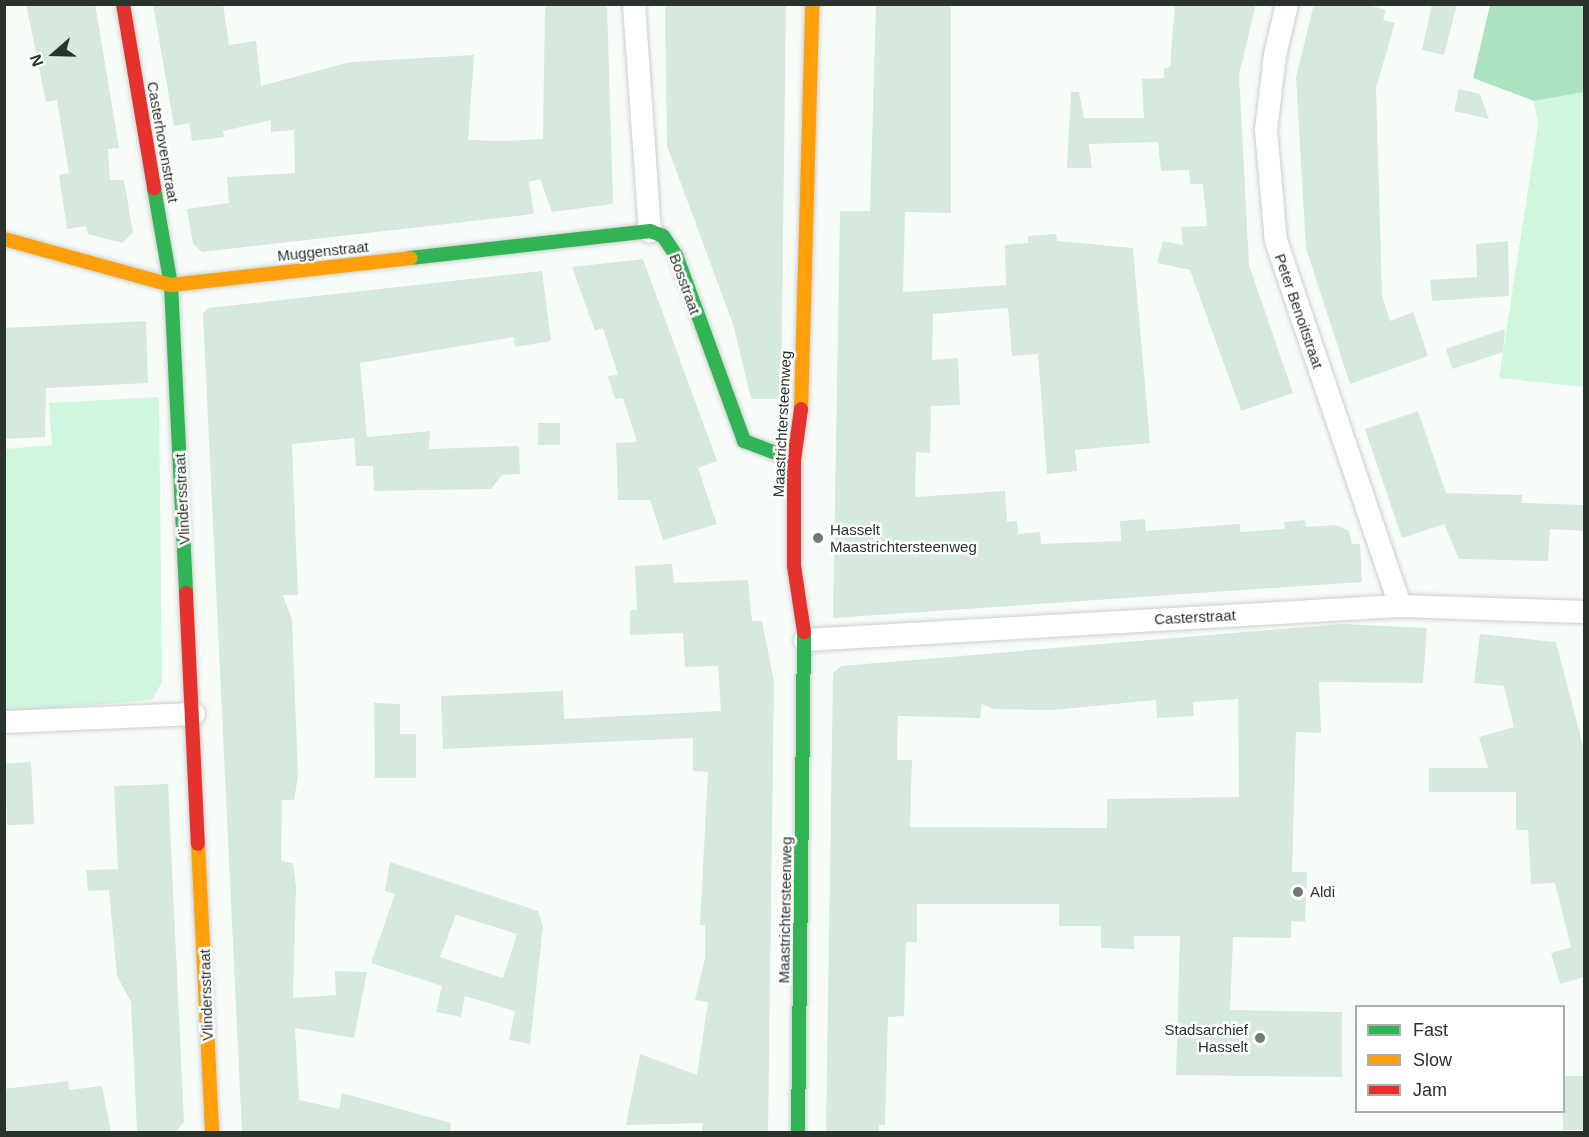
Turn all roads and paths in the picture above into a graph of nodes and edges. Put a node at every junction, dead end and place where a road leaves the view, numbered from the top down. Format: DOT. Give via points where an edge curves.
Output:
graph roads {
  1 [pos="123,4"];
  2 [pos="634,4"];
  3 [pos="812,4"];
  4 [pos="1287,4"];
  5 [pos="650,231"];
  6 [pos="4,238"];
  7 [pos="171,285"];
  8 [pos="794,460"];
  9 [pos="1400,606"];
  10 [pos="1584,612"];
  11 [pos="805,640"];
  12 [pos="194,714"];
  13 [pos="4,722"];
  14 [pos="212,1132"];
  15 [pos="798,1132"];
  1 -- 7 [label="street, Casterhovenstraat"];
  2 -- 5 [label="street"];
  3 -- 8 [label="street, Maastrichtersteenweg" via="802,398"];
  4 -- 9 [label="street, Peter Benoitstraat" via="1266,130 1276,241"];
  5 -- 7 [label="street, Muggenstraat"];
  5 -- 8 [label="street, Bosstraat" via="663,236 676,255 744,441"];
  6 -- 7 [label="street, Muggenstraat"];
  7 -- 12 [label="street, Vlindersstraat"];
  8 -- 11 [label="street, Maastrichtersteenweg" via="794,566"];
  9 -- 10 [label="street, Casterstraat"];
  9 -- 11 [label="street, Casterstraat"];
  11 -- 15 [label="street, Maastrichtersteenweg"];
  12 -- 13 [label="street"];
  12 -- 14 [label="street, Vlindersstraat"];
}
